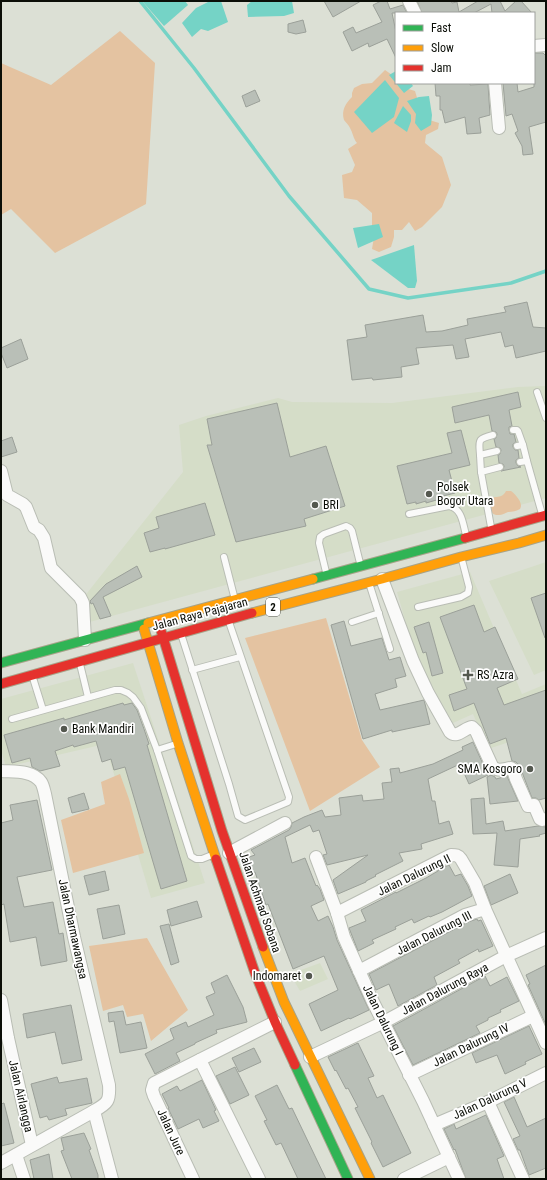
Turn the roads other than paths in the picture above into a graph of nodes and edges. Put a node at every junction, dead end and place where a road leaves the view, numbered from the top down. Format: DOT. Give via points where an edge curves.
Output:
graph roads {
  1 [pos="409,1"];
  2 [pos="414,12"];
  3 [pos="546,45"];
  4 [pos="535,46"];
  5 [pos="495,84"];
  6 [pos="499,128"];
  7 [pos="537,392"];
  8 [pos="546,418"];
  9 [pos="513,430"];
  10 [pos="493,435"];
  11 [pos="497,451"];
  12 [pos="480,455"];
  13 [pos="527,461"];
  14 [pos="520,462"];
  15 [pos="500,467"];
  16 [pos="1,471"];
  17 [pos="481,472"];
  18 [pos="409,514"];
  19 [pos="544,515"];
  20 [pos="492,531"];
  21 [pos="546,535"];
  22 [pos="469,546"];
  23 [pos="224,557"];
  24 [pos="461,557"];
  25 [pos="361,566"];
  26 [pos="327,575"];
  27 [pos="382,579"];
  28 [pos="369,582"];
  29 [pos="235,600"];
  30 [pos="418,607"];
  31 [pos="378,614"];
  32 [pos="228,619"];
  33 [pos="158,622"];
  34 [pos="352,622"];
  35 [pos="143,625"];
  36 [pos="180,632"];
  37 [pos="162,637"];
  38 [pos="85,640"];
  39 [pos="148,641"];
  40 [pos="390,649"];
  41 [pos="240,657"];
  42 [pos="79,660"];
  43 [pos="1,663"];
  44 [pos="192,670"];
  45 [pos="32,675"];
  46 [pos="1,684"];
  47 [pos="88,697"];
  48 [pos="43,710"];
  49 [pos="12,719"];
  50 [pos="178,743"];
  51 [pos="157,750"];
  52 [pos="1,771"];
  53 [pos="546,819"];
  54 [pos="285,823"];
  55 [pos="222,831"];
  56 [pos="208,836"];
  57 [pos="230,853"];
  58 [pos="214,854"];
  59 [pos="316,857"];
  60 [pos="485,909"];
  61 [pos="337,914"];
  62 [pos="546,938"];
  63 [pos="506,956"];
  64 [pos="359,971"];
  65 [pos="1,1000"];
  66 [pos="533,1016"];
  67 [pos="275,1022"];
  68 [pos="384,1022"];
  69 [pos="4,1039"];
  70 [pos="546,1043"];
  71 [pos="310,1057"];
  72 [pos="200,1060"];
  73 [pos="546,1073"];
  74 [pos="409,1075"];
  75 [pos="488,1102"];
  76 [pos="94,1111"];
  77 [pos="434,1125"];
  78 [pos="32,1145"];
  79 [pos="16,1155"];
  80 [pos="449,1157"];
  81 [pos="1,1163"];
  82 [pos="358,1176"];
  83 [pos="24,1179"];
  84 [pos="112,1179"];
  85 [pos="193,1179"];
  86 [pos="259,1179"];
  87 [pos="404,1179"];
  88 [pos="459,1179"];
  89 [pos="523,1179"];
  1 -- 2 [label="street"];
  3 -- 4 [label="street"];
  5 -- 6 [label="street"];
  7 -- 8 [label="lane"];
  9 -- 13 [label="lane" via="518,431 520,445"];
  10 -- 12 [label="lane" via="481,440"];
  11 -- 12 [label="lane"];
  12 -- 17 [label="lane"];
  13 -- 14 [label="lane"];
  13 -- 19 [label="lane"];
  15 -- 17 [label="lane"];
  16 -- 38 [label="street" via="7,495 26,507 34,527 44,538 51,568 76,592 83,603"];
  17 -- 20 [label="lane"];
  18 -- 22 [label="lane" via="454,506 460,515"];
  19 -- 20 [label="main road, Jalan Raya Pajajaran / 2"];
  20 -- 22 [label="main road, Jalan Raya Pajajaran / 2"];
  21 -- 22 [label="main road, Jalan Raya Pajajaran / 2" via="520,543"];
  22 -- 24 [label="main road, Jalan Raya Pajajaran / 2"];
  22 -- 25 [label="main road, Jalan Raya Pajajaran / 2"];
  23 -- 29 [label="lane"];
  24 -- 27 [label="main road, Jalan Raya Pajajaran / 2"];
  24 -- 30 [label="lane" via="469,587 468,593"];
  25 -- 26 [label="main road, Jalan Raya Pajajaran / 2"];
  25 -- 26 [label="lane" via="352,532 346,526 320,537 319,544"];
  26 -- 29 [label="main road, Jalan Raya Pajajaran / 2"];
  27 -- 28 [label="main road, Jalan Raya Pajajaran / 2"];
  27 -- 53 [label="street" via="428,693 450,732 455,735 472,727 492,766 499,770 511,768 528,806 534,805 540,819"];
  28 -- 31 [label="lane"];
  28 -- 32 [label="main road, Jalan Raya Pajajaran / 2"];
  29 -- 33 [label="main road, Jalan Raya Pajajaran / 2"];
  31 -- 34 [label="lane"];
  31 -- 40 [label="lane"];
  32 -- 36 [label="main road, Jalan Raya Pajajaran / 2"];
  32 -- 41 [label="lane"];
  33 -- 35 [label="main road, Jalan Raya Pajajaran / 2"];
  33 -- 37 [label="main road, Jalan Achmad Sobana"];
  35 -- 38 [label="main road, Jalan Raya Pajajaran / 2"];
  35 -- 39 [label="main road, Jalan Achmad Sobana"];
  36 -- 37 [label="main road, Jalan Raya Pajajaran / 2"];
  36 -- 44 [label="lane"];
  37 -- 39 [label="main road, Jalan Raya Pajajaran / 2"];
  37 -- 55 [label="main road, Jalan Achmad Sobana"];
  38 -- 43 [label="main road, Jalan Raya Pajajaran / 2"];
  39 -- 42 [label="main road, Jalan Raya Pajajaran / 2"];
  39 -- 50 [label="main road, Jalan Achmad Sobana"];
  41 -- 44 [label="lane"];
  41 -- 44 [label="lane" via="289,797 288,802 245,820 238,816"];
  42 -- 45 [label="main road, Jalan Raya Pajajaran / 2"];
  42 -- 47 [label="lane"];
  45 -- 46 [label="main road, Jalan Raya Pajajaran / 2"];
  45 -- 48 [label="lane"];
  47 -- 48 [label="lane"];
  47 -- 51 [label="lane" via="115,690 128,692 140,708"];
  48 -- 49 [label="lane"];
  50 -- 51 [label="lane"];
  50 -- 56 [label="main road, Jalan Achmad Sobana"];
  51 -- 58 [label="lane" via="191,856 202,859"];
  52 -- 76 [label="street, Jalan Dharmawangsa" via="33,775 41,782 45,794 74,937 109,1085 110,1096 105,1104"];
  54 -- 57 [label="street"];
  55 -- 56 [label="main road"];
  55 -- 57 [label="main road, Jalan Achmad Sobana"];
  56 -- 58 [label="main road, Jalan Achmad Sobana"];
  57 -- 71 [label="main road, Jalan Achmad Sobana" via="269,964"];
  58 -- 67 [label="main road, Jalan Achmad Sobana" via="255,973"];
  59 -- 61 [label="street, Jalan Dalurung I"];
  60 -- 61 [label="street, Jalan Dalurung II" via="475,883 461,859 459,856 451,855"];
  60 -- 63 [label="street, Jalan Dalurung III"];
  60 -- 64 [label="street, Jalan Dalurung III" via="465,915"];
  61 -- 64 [label="street, Jalan Dalurung I"];
  62 -- 63 [label="street, Jalan Dalurung Raya"];
  63 -- 66 [label="street"];
  63 -- 68 [label="street, Jalan Dalurung Raya"];
  64 -- 68 [label="street, Jalan Dalurung I"];
  65 -- 69 [label="street, Jalan Airlangga"];
  66 -- 70 [label="street"];
  66 -- 74 [label="street, Jalan Dalurung IV"];
  67 -- 72 [label="street"];
  67 -- 82 [label="main road, Jalan Achmad Sobana"];
  68 -- 71 [label="street, Jalan Dalurung Raya"];
  68 -- 74 [label="street, Jalan Dalurung I"];
  69 -- 78 [label="street, Jalan Airlangga"];
  71 -- 82 [label="main road, Jalan Achmad Sobana"];
  72 -- 85 [label="street, Jalan Jure" via="154,1083 152,1090"];
  72 -- 86 [label="street"];
  73 -- 75 [label="street, Jalan Dalurung V"];
  74 -- 77 [label="street, Jalan Dalurung I"];
  75 -- 77 [label="street, Jalan Dalurung V"];
  75 -- 89 [label="street"];
  76 -- 78 [label="street"];
  76 -- 84 [label="street"];
  77 -- 80 [label="street, Jalan Dalurung I"];
  78 -- 79 [label="street"];
  79 -- 81 [label="street"];
  79 -- 83 [label="street"];
  80 -- 87 [label="street"];
  80 -- 88 [label="street, Jalan Dalurung I"];
}
